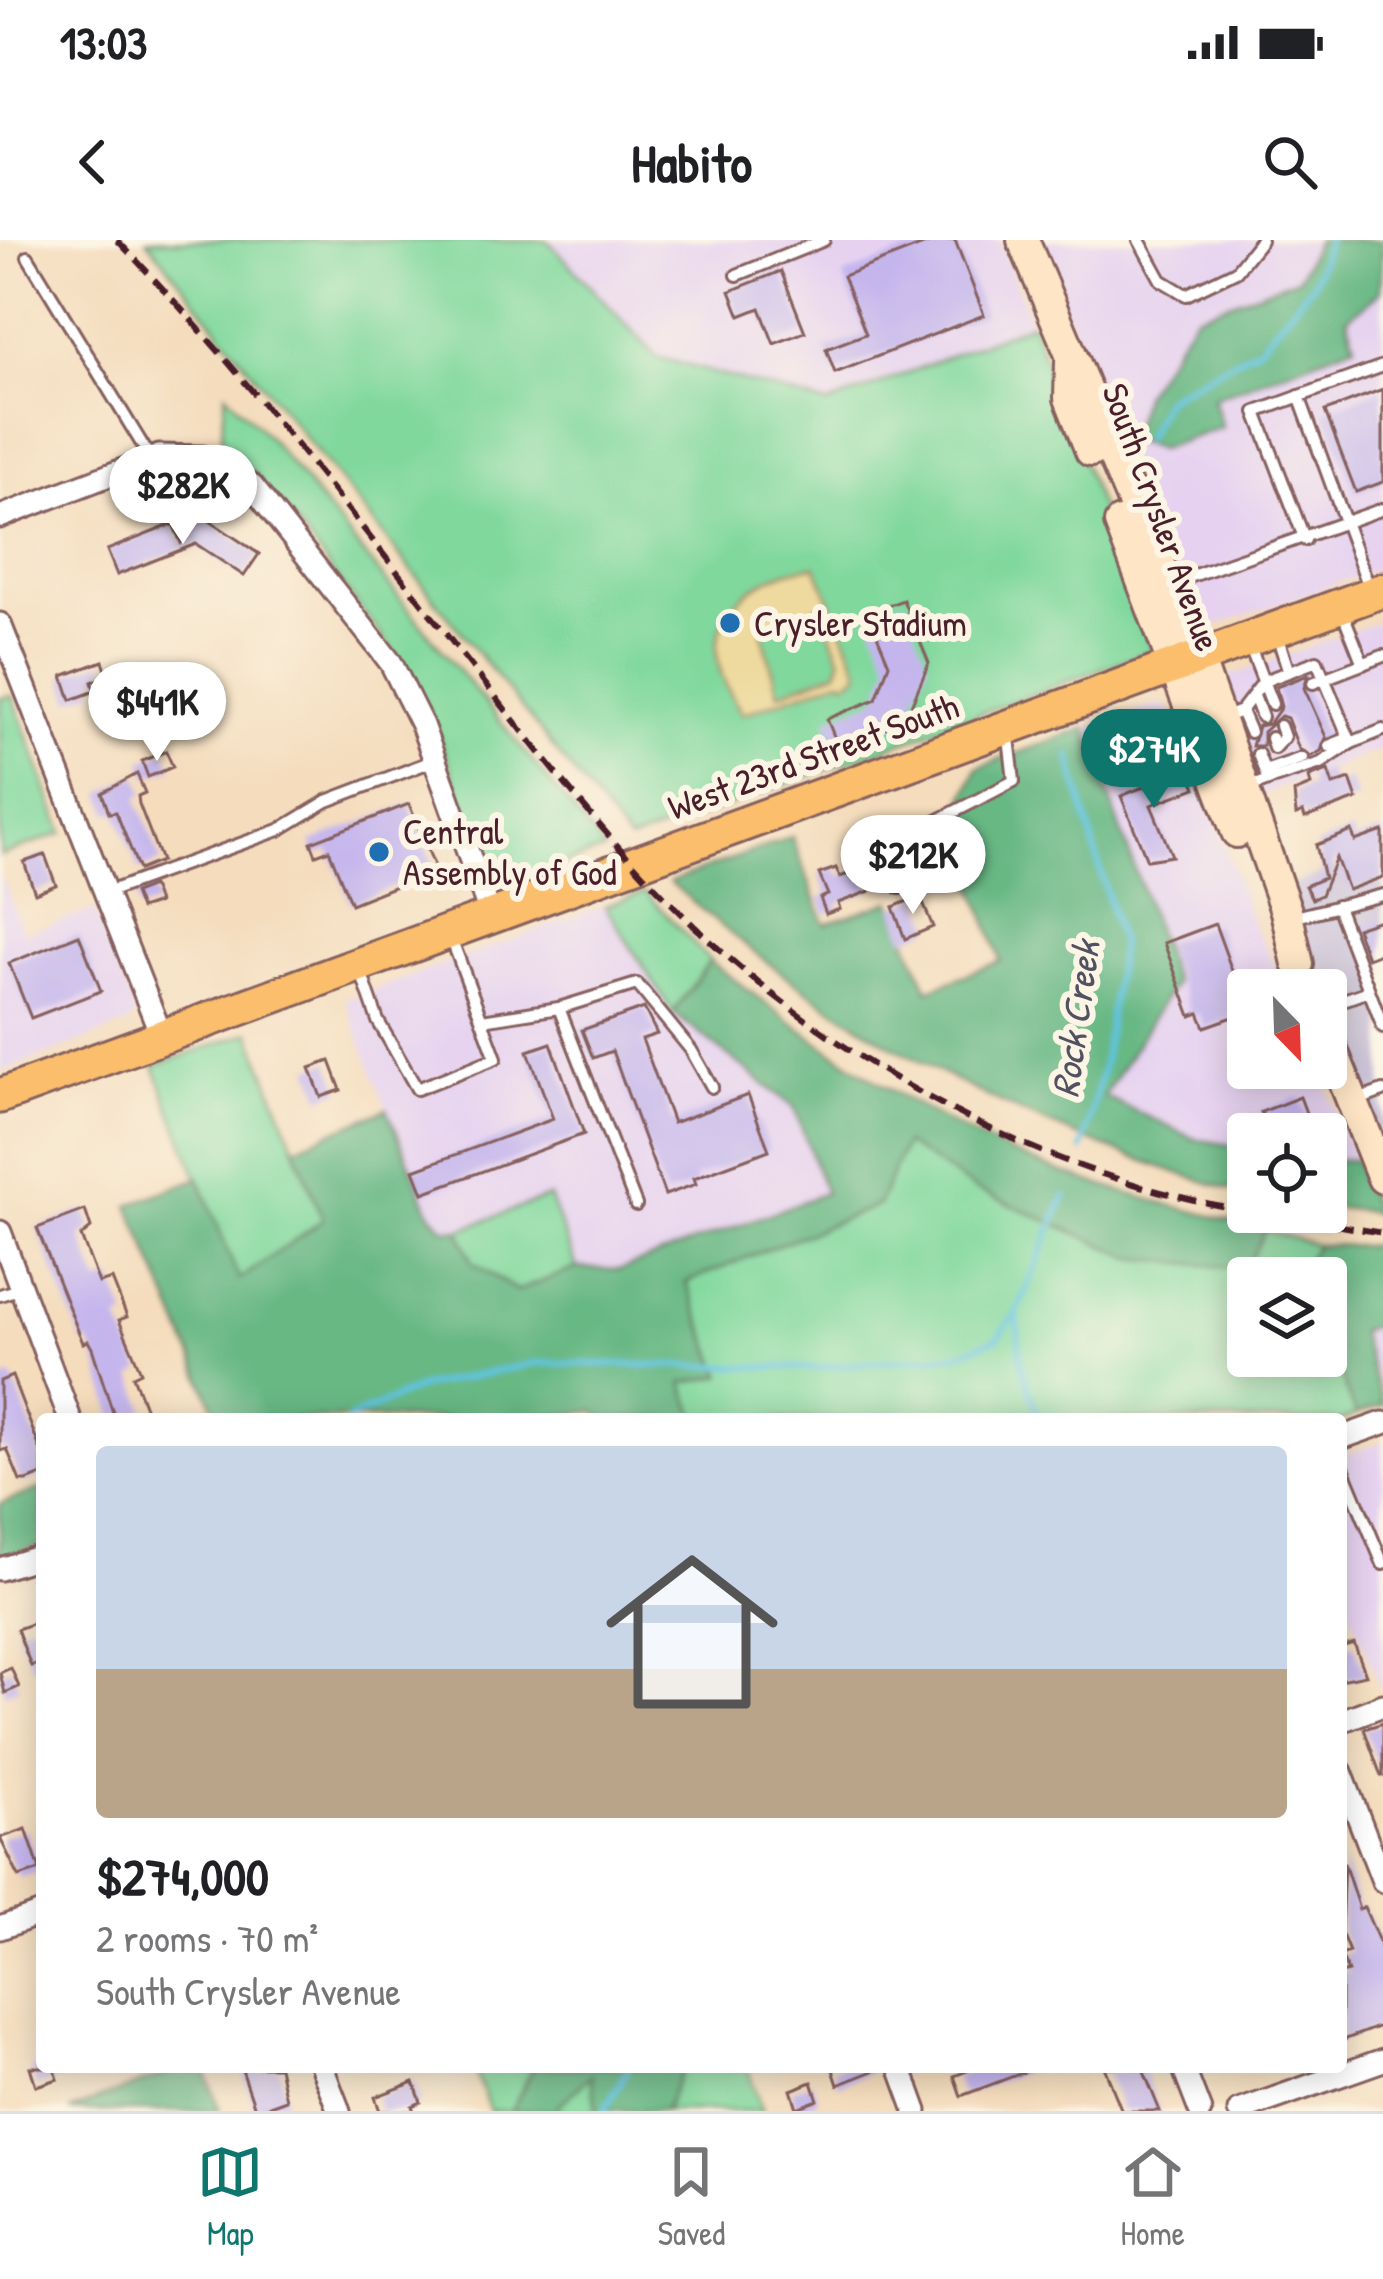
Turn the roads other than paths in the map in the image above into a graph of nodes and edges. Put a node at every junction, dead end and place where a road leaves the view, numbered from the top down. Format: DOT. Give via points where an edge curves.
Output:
graph roads {
  1 [pos="824,240"];
  2 [pos="1023,240"];
  3 [pos="1139,240"];
  4 [pos="1261,240"];
  5 [pos="28,257"];
  6 [pos="737,275"];
  7 [pos="1071,362"];
  8 [pos="1383,366"];
  9 [pos="1299,396"];
  10 [pos="152,459"];
  11 [pos="1383,509"];
  12 [pos="0,517"];
  13 [pos="1346,524"];
  14 [pos="1305,540"];
  15 [pos="1168,584"];
  16 [pos="1365,596"];
  17 [pos="0,625"];
  18 [pos="1261,633"];
  19 [pos="1383,656"];
  20 [pos="1186,660"];
  21 [pos="1363,664"];
  22 [pos="1289,672"];
  23 [pos="1264,681"];
  24 [pos="1319,681"];
  25 [pos="1253,697"];
  26 [pos="1274,700"];
  27 [pos="1231,715"];
  28 [pos="1262,717"];
  29 [pos="1007,726"];
  30 [pos="1280,726"];
  31 [pos="1383,730"];
  32 [pos="1250,732"];
  33 [pos="1350,740"];
  34 [pos="1329,746"];
  35 [pos="1302,758"];
  36 [pos="435,760"];
  37 [pos="1259,771"];
  38 [pos="900,888"];
  39 [pos="106,892"];
  40 [pos="1383,895"];
  41 [pos="1337,906"];
  42 [pos="491,916"];
  43 [pos="1288,919"];
  44 [pos="448,932"];
  45 [pos="358,965"];
  46 [pos="1299,969"];
  47 [pos="1301,969"];
  48 [pos="1369,991"];
  49 [pos="1347,999"];
  50 [pos="559,1008"];
  51 [pos="482,1020"];
  52 [pos="1383,1027"];
  53 [pos="162,1037"];
  54 [pos="712,1087"];
  55 [pos="1347,1087"];
  56 [pos="1383,1091"];
  57 [pos="0,1096"];
  58 [pos="1353,1102"];
  59 [pos="1383,1178"];
  60 [pos="636,1205"];
  61 [pos="0,1232"];
  62 [pos="10,1292"];
  63 [pos="67,1413"];
  64 [pos="1383,1423"];
  65 [pos="1347,1436"];
  66 [pos="1347,1477"];
  67 [pos="36,1558"];
  68 [pos="1383,1564"];
  69 [pos="0,1569"];
  70 [pos="1383,1705"];
  71 [pos="1347,1719"];
  72 [pos="1347,1788"];
  73 [pos="1383,1881"];
  74 [pos="36,1915"];
  75 [pos="0,1928"];
  76 [pos="1383,2060"];
  77 [pos="324,2073"];
  78 [pos="902,2073"];
  79 [pos="1185,2073"];
  80 [pos="1346,2073"];
  81 [pos="1347,2073"];
  82 [pos="339,2111"];
  83 [pos="916,2111"];
  84 [pos="1200,2111"];
  85 [pos="1239,2111"];
  1 -- 6 [label="lane"];
  2 -- 7 [label="main road, South Crysler Avenue"];
  3 -- 4 [label="lane" via="1161,280 1186,295 1235,271"];
  5 -- 10 [label="lane"];
  7 -- 15 [label="main road, South Crysler Avenue" via="1090,390"];
  7 -- 20 [label="main road, South Crysler Avenue" via="1070,398"];
  8 -- 9 [label="lane"];
  9 -- 13 [label="lane"];
  9 -- 14 [label="lane" via="1256,412"];
  10 -- 12 [label="street"];
  10 -- 36 [label="street" via="203,457 251,486 387,656"];
  11 -- 13 [label="lane"];
  13 -- 14 [label="lane"];
  13 -- 16 [label="lane"];
  14 -- 15 [label="lane"];
  15 -- 20 [label="main road, South Crysler Avenue"];
  16 -- 18 [label="main road, West 23rd Street South"];
  16 -- 21 [label="lane"];
  17 -- 39 [label="street"];
  18 -- 20 [label="main road, West 23rd Street South"];
  18 -- 22 [label="lane"];
  18 -- 23 [label="lane"];
  19 -- 21 [label="lane"];
  20 -- 27 [label="main road, South Crysler Avenue"];
  20 -- 29 [label="main road, West 23rd Street South"];
  20 -- 46 [label="main road, South Crysler Avenue" via="1270,918"];
  21 -- 24 [label="lane"];
  22 -- 23 [label="lane"];
  22 -- 24 [label="lane" via="1317,661"];
  23 -- 25 [label="lane"];
  23 -- 26 [label="lane"];
  24 -- 33 [label="lane"];
  25 -- 27 [label="lane"];
  25 -- 28 [label="lane"];
  27 -- 32 [label="lane"];
  27 -- 37 [label="main road, South Crysler Avenue"];
  29 -- 38 [label="lane" via="1014,781 900,841 888,863"];
  29 -- 42 [label="main road, West 23rd Street South"];
  30 -- 37 [label="lane" via="1285,737 1272,743"];
  31 -- 33 [label="lane"];
  33 -- 34 [label="lane"];
  33 -- 37 [label="lane" via="1321,763"];
  35 -- 37 [label="lane"];
  36 -- 39 [label="lane" via="327,801 279,830"];
  36 -- 42 [label="street"];
  37 -- 43 [label="main road, South Crysler Avenue"];
  39 -- 53 [label="street"];
  40 -- 41 [label="lane"];
  41 -- 43 [label="lane"];
  41 -- 48 [label="lane"];
  42 -- 44 [label="main road, West 23rd Street South"];
  43 -- 47 [label="main road, South Crysler Avenue"];
  44 -- 45 [label="main road, West 23rd Street South"];
  44 -- 51 [label="lane"];
  45 -- 51 [label="lane" via="378,1022 417,1089 496,1058"];
  45 -- 53 [label="main road, West 23rd Street South"];
  48 -- 49 [label="lane"];
  48 -- 52 [label="lane"];
  50 -- 51 [label="lane"];
  50 -- 54 [label="lane" via="637,984"];
  50 -- 60 [label="lane"];
  53 -- 57 [label="main road, West 23rd Street South"];
  55 -- 58 [label="main road"];
  56 -- 58 [label="lane"];
  58 -- 59 [label="main road"];
  61 -- 62 [label="street"];
  62 -- 63 [label="street"];
  64 -- 65 [label="street"];
  66 -- 68 [label="lane"];
  67 -- 69 [label="street"];
  70 -- 71 [label="street"];
  72 -- 73 [label="street"];
  74 -- 75 [label="street"];
  76 -- 81 [label="street"];
  77 -- 82 [label="street"];
  78 -- 83 [label="street"];
  79 -- 84 [label="street"];
  80 -- 85 [label="street"];
}
